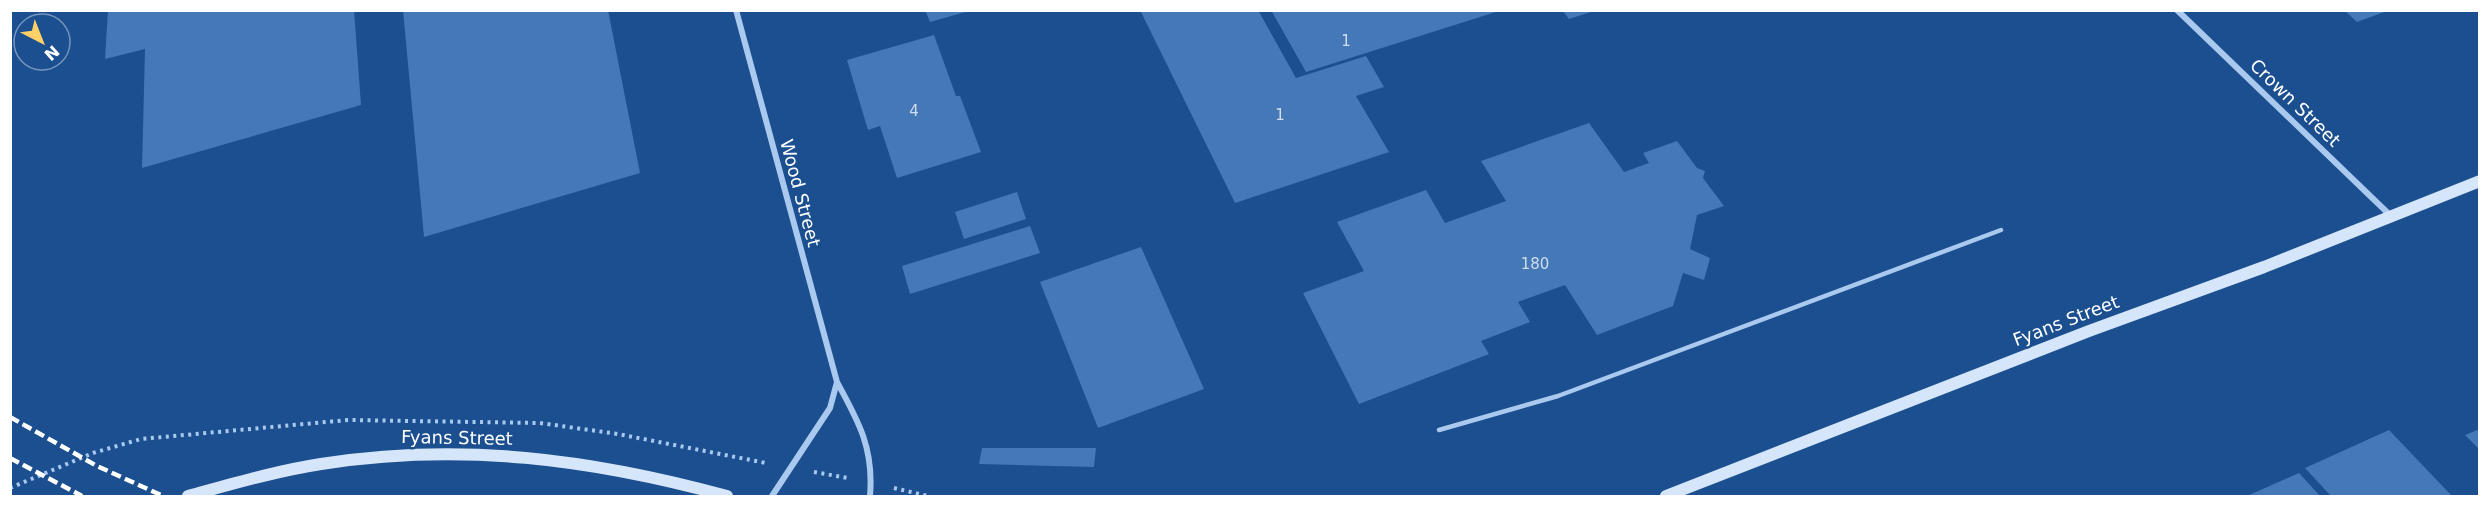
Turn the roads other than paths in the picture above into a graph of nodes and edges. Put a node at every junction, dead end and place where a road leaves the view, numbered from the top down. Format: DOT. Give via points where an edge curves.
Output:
graph roads {
  1 [pos="736,10"];
  2 [pos="2177,10"];
  3 [pos="2480,181"];
  4 [pos="2393,217"];
  5 [pos="2001,230"];
  6 [pos="837,382"];
  7 [pos="1439,430"];
  8 [pos="188,496"];
  9 [pos="726,496"];
  10 [pos="772,496"];
  11 [pos="870,496"];
  12 [pos="1666,496"];
  1 -- 6 [label="street, Wood Street"];
  2 -- 4 [label="street, Crown Street"];
  3 -- 4 [label="main road, Fyans Street"];
  4 -- 12 [label="main road, Fyans Street"];
  5 -- 7 [label="lane" via="1558,396"];
  6 -- 10 [label="street" via="830,408"];
  6 -- 11 [label="street, Wood Street" via="867,441 873,471"];
  8 -- 9 [label="main road, Fyans Street" via="247,478 312,465 433,454 541,458 585,464"];
}
